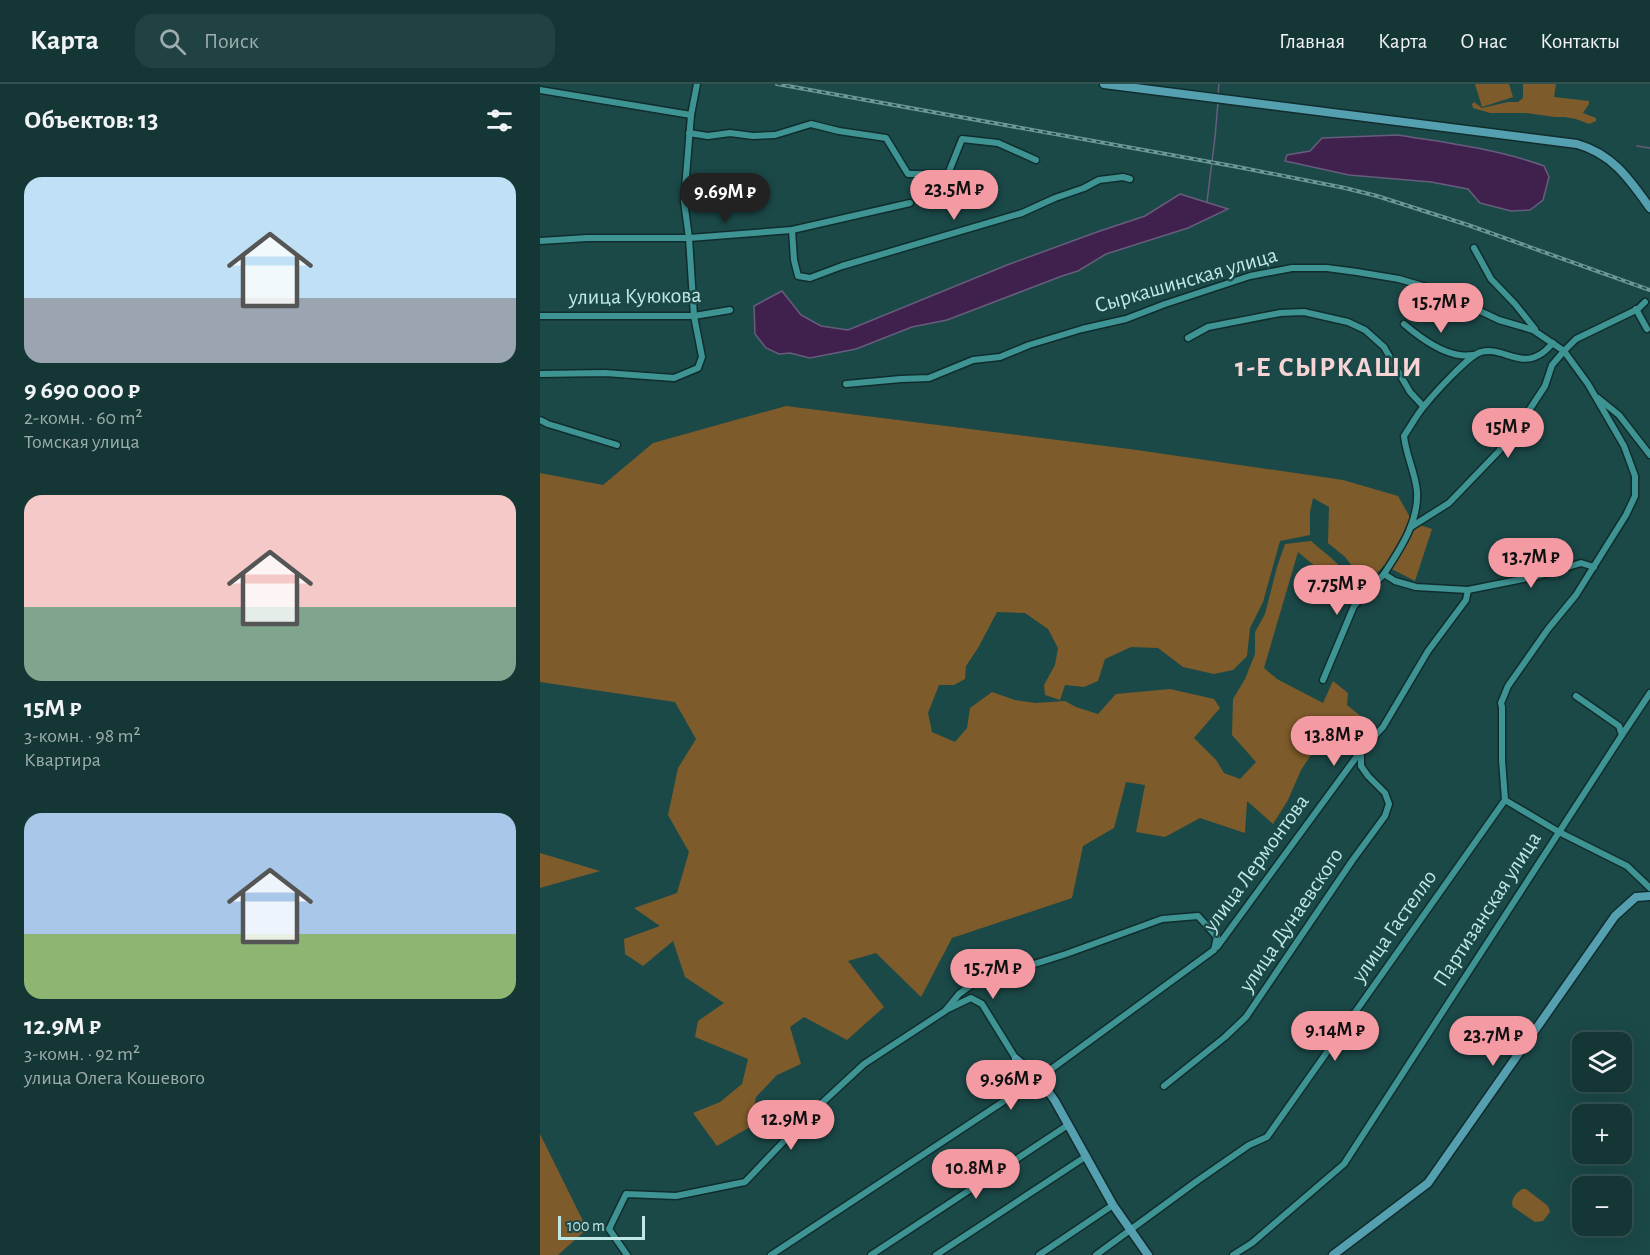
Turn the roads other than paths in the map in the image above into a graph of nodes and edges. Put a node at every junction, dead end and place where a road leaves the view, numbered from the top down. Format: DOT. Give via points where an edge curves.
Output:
graph roads {
  1 [pos="697,84"];
  2 [pos="1104,84"];
  3 [pos="540,90"];
  4 [pos="691,115"];
  5 [pos="689,134"];
  6 [pos="1036,160"];
  7 [pos="1130,179"];
  8 [pos="910,203"];
  9 [pos="1650,208"];
  10 [pos="792,230"];
  11 [pos="689,238"];
  12 [pos="540,241"];
  13 [pos="1474,248"];
  14 [pos="1645,302"];
  15 [pos="1636,309"];
  16 [pos="730,310"];
  17 [pos="540,316"];
  18 [pos="694,316"];
  19 [pos="1404,324"];
  20 [pos="1647,329"];
  21 [pos="1540,334"];
  22 [pos="1188,339"];
  23 [pos="1553,343"];
  24 [pos="1564,351"];
  25 [pos="1475,355"];
  26 [pos="540,374"];
  27 [pos="846,384"];
  28 [pos="1594,394"];
  29 [pos="1423,406"];
  30 [pos="540,420"];
  31 [pos="617,445"];
  32 [pos="1650,455"];
  33 [pos="1411,527"];
  34 [pos="1594,567"];
  35 [pos="1384,574"];
  36 [pos="1468,590"];
  37 [pos="1323,680"];
  38 [pos="1650,693"];
  39 [pos="1576,696"];
  40 [pos="1622,735"];
  41 [pos="1360,752"];
  42 [pos="1505,800"];
  43 [pos="1558,832"];
  44 [pos="1650,888"];
  45 [pos="1650,896"];
  46 [pos="1214,950"];
  47 [pos="945,1011"];
  48 [pos="1016,1059"];
  49 [pos="1039,1078"];
  50 [pos="1164,1086"];
  51 [pos="1068,1125"];
  52 [pos="1085,1157"];
  53 [pos="1113,1205"];
  54 [pos="1131,1230"];
  55 [pos="627,1255"];
  56 [pos="771,1255"];
  57 [pos="871,1255"];
  58 [pos="936,1255"];
  59 [pos="1039,1255"];
  60 [pos="1096,1255"];
  61 [pos="1148,1255"];
  62 [pos="1233,1255"];
  63 [pos="1333,1255"];
  1 -- 4 [label="street"];
  2 -- 9 [label="street" via="1578,144 1593,148 1617,166"];
  3 -- 4 [label="street"];
  4 -- 5 [label="street"];
  5 -- 6 [label="street" via="775,135 811,124 886,138 908,174 948,174 962,139 998,143"];
  5 -- 11 [label="street" via="684,201"];
  7 -- 10 [label="street" via="1099,180 1022,213 810,278 798,276"];
  8 -- 10 [label="street"];
  10 -- 11 [label="street"];
  11 -- 12 [label="street"];
  11 -- 18 [label="street"];
  13 -- 21 [label="street" via="1491,279"];
  14 -- 15 [label="street"];
  15 -- 20 [label="street"];
  15 -- 24 [label="street" via="1576,339"];
  16 -- 18 [label="street, улица Куюкова"];
  17 -- 18 [label="street, улица Куюкова"];
  18 -- 26 [label="street" via="702,357 698,368 687,374 674,378"];
  19 -- 25 [label="street" via="1448,352"];
  21 -- 23 [label="street, Сыркашинская улица"];
  21 -- 27 [label="street, Сыркашинская улица" via="1433,289 1399,279 1327,268 1292,268 1250,276 1000,357 973,360 929,378"];
  22 -- 29 [label="street" via="1208,327 1280,313 1304,312 1347,322 1365,330 1384,346 1410,392"];
  23 -- 24 [label="street, Сыркашинская улица"];
  23 -- 25 [label="street" via="1539,356 1526,359 1487,350"];
  24 -- 28 [label="street, Сыркашинская улица"];
  24 -- 33 [label="street" via="1552,365 1545,386 1499,451 1449,503"];
  25 -- 29 [label="street"];
  28 -- 32 [label="street" via="1619,415"];
  28 -- 34 [label="street" via="1624,446 1635,476 1635,496"];
  29 -- 33 [label="street" via="1404,436 1417,493"];
  30 -- 31 [label="street"];
  33 -- 35 [label="street"];
  34 -- 36 [label="street" via="1581,563"];
  34 -- 42 [label="street" via="1508,686 1501,703"];
  35 -- 36 [label="street" via="1416,587"];
  35 -- 37 [label="street" via="1354,606"];
  36 -- 41 [label="street, улица Лермонтова" via="1466,600 1428,651 1383,727"];
  38 -- 40 [label="street, Партизанская улица"];
  39 -- 40 [label="street" via="1619,726"];
  40 -- 43 [label="street, Партизанская улица"];
  41 -- 46 [label="street, улица Лермонтова"];
  41 -- 50 [label="street, улица Дунаевского" via="1368,776 1385,793 1389,804 1385,816 1246,1017"];
  42 -- 43 [label="street"];
  42 -- 54 [label="street, улица Гастелло" via="1268,1137 1249,1145"];
  43 -- 44 [label="street" via="1627,866"];
  43 -- 62 [label="street, Партизанская улица" via="1344,1164"];
  45 -- 63 [label="street" via="1636,897 1615,916 1428,1183"];
  46 -- 47 [label="street, улица Лермонтова" via="1218,937 1198,916 1162,918 1066,954 974,982"];
  46 -- 49 [label="street, улица Лермонтова"];
  47 -- 48 [label="street" via="971,998 982,1004"];
  47 -- 55 [label="street" via="864,1064 744,1182 676,1196 626,1194 609,1229"];
  48 -- 49 [label="street"];
  49 -- 51 [label="street"];
  49 -- 56 [label="street, улица Лермонтова"];
  51 -- 52 [label="street"];
  51 -- 57 [label="street"];
  52 -- 53 [label="street"];
  52 -- 58 [label="street"];
  53 -- 54 [label="street"];
  53 -- 59 [label="street"];
  54 -- 60 [label="street, улица Гастелло"];
  54 -- 61 [label="street"];
}
